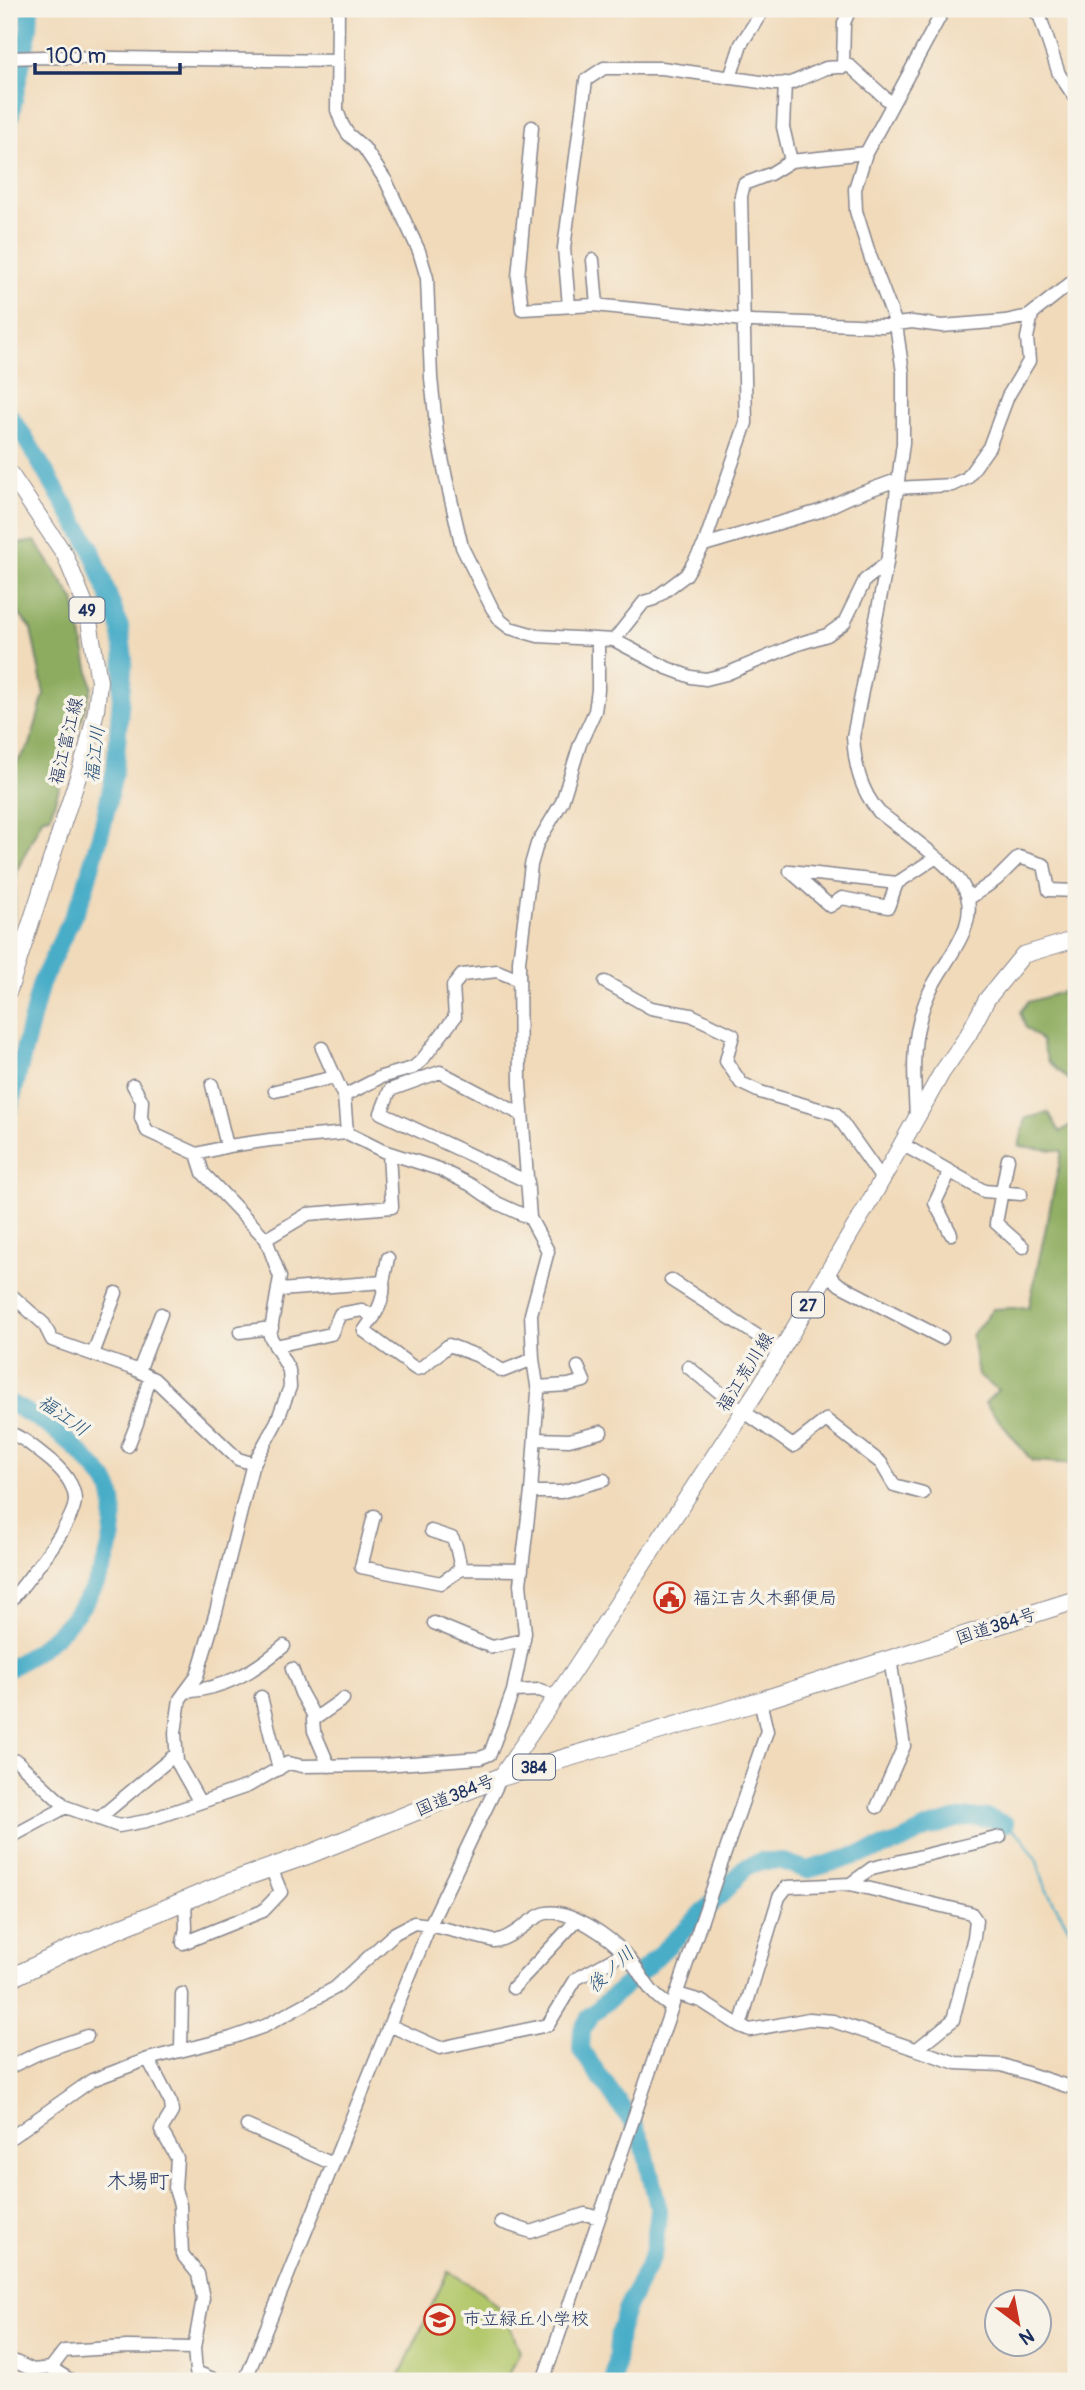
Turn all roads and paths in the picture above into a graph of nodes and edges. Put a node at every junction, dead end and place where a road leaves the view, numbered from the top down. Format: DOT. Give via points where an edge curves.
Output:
graph roads {
  1 [pos="338,9"];
  2 [pos="764,9"];
  3 [pos="850,9"];
  4 [pos="944,9"];
  5 [pos="1033,9"];
  6 [pos="9,58"];
  7 [pos="338,61"];
  8 [pos="843,67"];
  9 [pos="730,78"];
  10 [pos="785,83"];
  11 [pos="1076,99"];
  12 [pos="892,104"];
  13 [pos="531,127"];
  14 [pos="866,153"];
  15 [pos="791,161"];
  16 [pos="593,260"];
  17 [pos="1076,279"];
  18 [pos="597,305"];
  19 [pos="569,306"];
  20 [pos="1032,314"];
  21 [pos="745,319"];
  22 [pos="897,324"];
  23 [pos="9,472"];
  24 [pos="897,484"];
  25 [pos="704,545"];
  26 [pos="887,563"];
  27 [pos="597,640"];
  28 [pos="614,640"];
  29 [pos="935,858"];
  30 [pos="897,883"];
  31 [pos="1076,891"];
  32 [pos="968,899"];
  33 [pos="1076,939"];
  34 [pos="519,980"];
  35 [pos="604,982"];
  36 [pos="9,990"];
  37 [pos="322,1048"];
  38 [pos="335,1077"];
  39 [pos="133,1085"];
  40 [pos="212,1085"];
  41 [pos="275,1091"];
  42 [pos="344,1097"];
  43 [pos="522,1115"];
  44 [pos="916,1119"];
  45 [pos="346,1133"];
  46 [pos="902,1144"];
  47 [pos="227,1146"];
  48 [pos="390,1153"];
  49 [pos="197,1154"];
  50 [pos="1008,1158"];
  51 [pos="950,1171"];
  52 [pos="882,1179"];
  53 [pos="527,1182"];
  54 [pos="1002,1192"];
  55 [pos="1021,1194"];
  56 [pos="530,1217"];
  57 [pos="951,1234"];
  58 [pos="267,1240"];
  59 [pos="1023,1247"];
  60 [pos="388,1258"];
  61 [pos="827,1274"];
  62 [pos="671,1280"];
  63 [pos="383,1282"];
  64 [pos="280,1290"];
  65 [pos="9,1293"];
  66 [pos="116,1293"];
  67 [pos="161,1314"];
  68 [pos="374,1317"];
  69 [pos="272,1328"];
  70 [pos="240,1332"];
  71 [pos="942,1338"];
  72 [pos="275,1346"];
  73 [pos="781,1351"];
  74 [pos="93,1354"];
  75 [pos="533,1359"];
  76 [pos="578,1367"];
  77 [pos="688,1367"];
  78 [pos="145,1374"];
  79 [pos="537,1387"];
  80 [pos="743,1411"];
  81 [pos="601,1432"];
  82 [pos="9,1433"];
  83 [pos="535,1439"];
  84 [pos="128,1446"];
  85 [pos="254,1464"];
  86 [pos="604,1480"];
  87 [pos="531,1492"];
  88 [pos="923,1493"];
  89 [pos="374,1516"];
  90 [pos="431,1531"];
  91 [pos="461,1569"];
  92 [pos="522,1570"];
  93 [pos="1076,1600"];
  94 [pos="9,1603"];
  95 [pos="435,1623"];
  96 [pos="524,1640"];
  97 [pos="284,1646"];
  98 [pos="890,1659"];
  99 [pos="292,1669"];
  100 [pos="513,1690"];
  101 [pos="185,1692"];
  102 [pos="261,1697"];
  103 [pos="556,1697"];
  104 [pos="343,1699"];
  105 [pos="760,1701"];
  106 [pos="315,1718"];
  107 [pos="176,1754"];
  108 [pos="9,1759"];
  109 [pos="329,1766"];
  110 [pos="279,1769"];
  111 [pos="501,1777"];
  112 [pos="200,1801"];
  113 [pos="66,1807"];
  114 [pos="877,1807"];
  115 [pos="98,1819"];
  116 [pos="9,1838"];
  117 [pos="1000,1838"];
  118 [pos="271,1868"];
  119 [pos="850,1884"];
  120 [pos="185,1901"];
  121 [pos="577,1920"];
  122 [pos="430,1925"];
  123 [pos="624,1953"];
  124 [pos="9,1979"];
  125 [pos="513,1988"];
  126 [pos="182,1994"];
  127 [pos="674,2001"];
  128 [pos="389,2025"];
  129 [pos="740,2026"];
  130 [pos="87,2036"];
  131 [pos="917,2049"];
  132 [pos="181,2050"];
  133 [pos="148,2059"];
  134 [pos="10,2067"];
  135 [pos="1076,2090"];
  136 [pos="247,2126"];
  137 [pos="9,2140"];
  138 [pos="333,2164"];
  139 [pos="598,2218"];
  140 [pos="501,2222"];
  141 [pos="194,2348"];
  142 [pos="9,2359"];
  143 [pos="45,2373"];
  144 [pos="72,2381"];
  145 [pos="218,2381"];
  146 [pos="245,2381"];
  147 [pos="543,2381"];
  1 -- 7 [label="street"];
  2 -- 9 [label="street" via="741,44"];
  3 -- 8 [label="street" via="844,23"];
  4 -- 12 [label="street"];
  5 -- 11 [label="street" via="1040,17 1059,74"];
  6 -- 7 [label="street"];
  7 -- 27 [label="street" via="337,110 342,124 386,181 427,278 437,434 466,555 492,608 510,628 538,636"];
  8 -- 10 [label="street" via="826,68"];
  8 -- 12 [label="street" via="850,66"];
  9 -- 10 [label="street"];
  9 -- 19 [label="street" via="662,68 604,68 586,80 564,248"];
  10 -- 15 [label="street" via="783,127"];
  12 -- 14 [label="street"];
  13 -- 19 [label="street" via="518,277 522,309"];
  14 -- 15 [label="street"];
  14 -- 22 [label="street" via="856,189 856,211"];
  15 -- 21 [label="street" via="744,184"];
  16 -- 18 [label="street"];
  17 -- 20 [label="street"];
  18 -- 19 [label="street"];
  18 -- 21 [label="street"];
  20 -- 22 [label="street" via="942,326"];
  20 -- 24 [label="street" via="1028,361 1008,396 989,447 967,478 952,485"];
  21 -- 22 [label="street"];
  21 -- 25 [label="street" via="746,423"];
  22 -- 24 [label="street" via="903,373 903,443"];
  23 -- 36 [label="main road, 福江富江線 / 49" via="65,555 87,609 99,681 87,749"];
  24 -- 25 [label="street"];
  24 -- 26 [label="street"];
  25 -- 28 [label="street" via="685,575 644,602"];
  26 -- 28 [label="street" via="865,580 844,623 827,635 726,674 691,677"];
  26 -- 29 [label="street" via="853,737 855,760 862,786 879,812"];
  27 -- 28 [label="street"];
  27 -- 34 [label="street" via="595,711 562,803 542,833 531,865"];
  29 -- 30 [label="street"];
  29 -- 32 [label="street" via="958,876"];
  30 -- 30 [label="street" via="884,881 790,871 830,906 842,898 888,906"];
  31 -- 32 [label="street" via="1049,890 1044,865 1019,857"];
  32 -- 44 [label="street" via="961,940 929,992 918,1025"];
  33 -- 44 [label="main road, 福江荒川線 / 27" via="1023,955 987,999"];
  34 -- 42 [label="street" via="497,971 462,975 453,986 455,1017 422,1060 414,1068 381,1077"];
  34 -- 43 [label="street"];
  35 -- 52 [label="street" via="651,1008 691,1015 733,1035 726,1061 741,1083 836,1114"];
  37 -- 38 [label="street"];
  38 -- 41 [label="street"];
  38 -- 42 [label="street"];
  39 -- 49 [label="street" via="142,1101 141,1118 147,1131"];
  40 -- 47 [label="street"];
  42 -- 45 [label="street"];
  43 -- 53 [label="street"];
  43 -- 53 [label="street" via="440,1072 390,1090 381,1113"];
  44 -- 46 [label="main road, 福江荒川線 / 27"];
  45 -- 47 [label="street"];
  45 -- 48 [label="street"];
  46 -- 51 [label="street"];
  46 -- 52 [label="main road, 福江荒川線 / 27"];
  47 -- 49 [label="street"];
  48 -- 56 [label="street" via="439,1169"];
  48 -- 58 [label="street" via="393,1207 308,1214"];
  49 -- 58 [label="street" via="202,1174"];
  50 -- 54 [label="street"];
  51 -- 54 [label="street" via="984,1191"];
  51 -- 57 [label="street" via="934,1203"];
  52 -- 61 [label="main road, 福江荒川線 / 27"];
  53 -- 56 [label="street"];
  54 -- 55 [label="street"];
  54 -- 59 [label="street" via="996,1223"];
  56 -- 75 [label="street" via="548,1251 531,1314"];
  58 -- 64 [label="street"];
  60 -- 63 [label="street"];
  61 -- 71 [label="street"];
  61 -- 73 [label="main road, 福江荒川線 / 27"];
  62 -- 73 [label="street"];
  63 -- 64 [label="street"];
  63 -- 68 [label="street"];
  64 -- 69 [label="street"];
  65 -- 74 [label="street" via="44,1324 52,1340"];
  66 -- 74 [label="street"];
  67 -- 78 [label="street"];
  68 -- 72 [label="street" via="362,1310 340,1314 331,1334"];
  68 -- 75 [label="street" via="364,1331 416,1369 449,1345 503,1371"];
  69 -- 70 [label="street"];
  69 -- 72 [label="street"];
  72 -- 85 [label="street" via="289,1370 290,1387"];
  73 -- 80 [label="main road, 福江荒川線 / 27"];
  74 -- 78 [label="street"];
  75 -- 79 [label="street"];
  76 -- 79 [label="street" via="584,1381"];
  77 -- 80 [label="street"];
  78 -- 84 [label="street" via="138,1423"];
  78 -- 85 [label="street" via="237,1459"];
  79 -- 83 [label="street"];
  80 -- 88 [label="street" via="793,1446 825,1420 881,1463 894,1485"];
  80 -- 103 [label="main road, 福江荒川線 / 27"];
  81 -- 83 [label="street" via="569,1440"];
  82 -- 94 [label="street" via="59,1467 75,1496 75,1509"];
  83 -- 87 [label="street"];
  85 -- 101 [label="street" via="197,1676"];
  86 -- 87 [label="street" via="561,1492"];
  87 -- 92 [label="street"];
  89 -- 91 [label="street" via="361,1567 441,1583"];
  90 -- 91 [label="street" via="452,1538"];
  91 -- 92 [label="street"];
  92 -- 96 [label="street"];
  93 -- 98 [label="highway, 国道384号 / 384"];
  95 -- 96 [label="street" via="492,1647"];
  96 -- 100 [label="street"];
  97 -- 101 [label="street" via="237,1679 209,1690"];
  98 -- 105 [label="highway, 国道384号 / 384"];
  98 -- 114 [label="street" via="904,1746"];
  99 -- 106 [label="street"];
  100 -- 103 [label="street" via="540,1690"];
  100 -- 109 [label="street" via="490,1754"];
  101 -- 107 [label="street" via="175,1733"];
  102 -- 110 [label="street"];
  103 -- 111 [label="main road, 福江荒川線 / 27"];
  104 -- 106 [label="street"];
  105 -- 111 [label="highway, 国道384号 / 384"];
  105 -- 127 [label="street" via="767,1731"];
  106 -- 109 [label="street" via="314,1731"];
  107 -- 112 [label="street"];
  107 -- 115 [label="street"];
  108 -- 113 [label="street" via="18,1762"];
  109 -- 110 [label="street" via="288,1763"];
  110 -- 112 [label="street" via="248,1786"];
  111 -- 118 [label="highway, 国道384号 / 384"];
  111 -- 122 [label="street"];
  112 -- 115 [label="street" via="132,1824 119,1826"];
  113 -- 115 [label="street"];
  113 -- 116 [label="street"];
  117 -- 119 [label="street" via="872,1868"];
  118 -- 120 [label="highway, 国道384号 / 384"];
  118 -- 120 [label="street" via="281,1892 263,1911 183,1943"];
  119 -- 129 [label="street" via="787,1887 779,1897"];
  119 -- 131 [label="street" via="971,1913 976,1920 953,2021"];
  120 -- 124 [label="highway, 国道384号 / 384"];
  121 -- 122 [label="street" via="546,1913 494,1941"];
  121 -- 123 [label="street"];
  121 -- 125 [label="street"];
  122 -- 128 [label="street"];
  122 -- 132 [label="street" via="414,1923 395,1933 335,1988 265,2026"];
  123 -- 127 [label="street" via="656,1997"];
  123 -- 128 [label="street" via="576,1979 548,2025 440,2048"];
  126 -- 132 [label="street"];
  127 -- 129 [label="street" via="701,2001"];
  127 -- 139 [label="street"];
  128 -- 138 [label="street"];
  129 -- 131 [label="street" via="750,2030 809,2019 833,2021"];
  130 -- 134 [label="street"];
  131 -- 135 [label="street" via="956,2063 1002,2065"];
  132 -- 133 [label="street"];
  133 -- 137 [label="street" via="92,2080"];
  133 -- 141 [label="street" via="171,2104 172,2112 161,2130 177,2158 175,2189 182,2254 198,2274 203,2298"];
  136 -- 138 [label="street"];
  138 -- 146 [label="street"];
  139 -- 140 [label="street" via="585,2214 531,2232"];
  139 -- 147 [label="street"];
  141 -- 143 [label="street" via="64,2351"];
  141 -- 145 [label="street" via="196,2372"];
  142 -- 143 [label="street"];
  143 -- 144 [label="street"];
}
